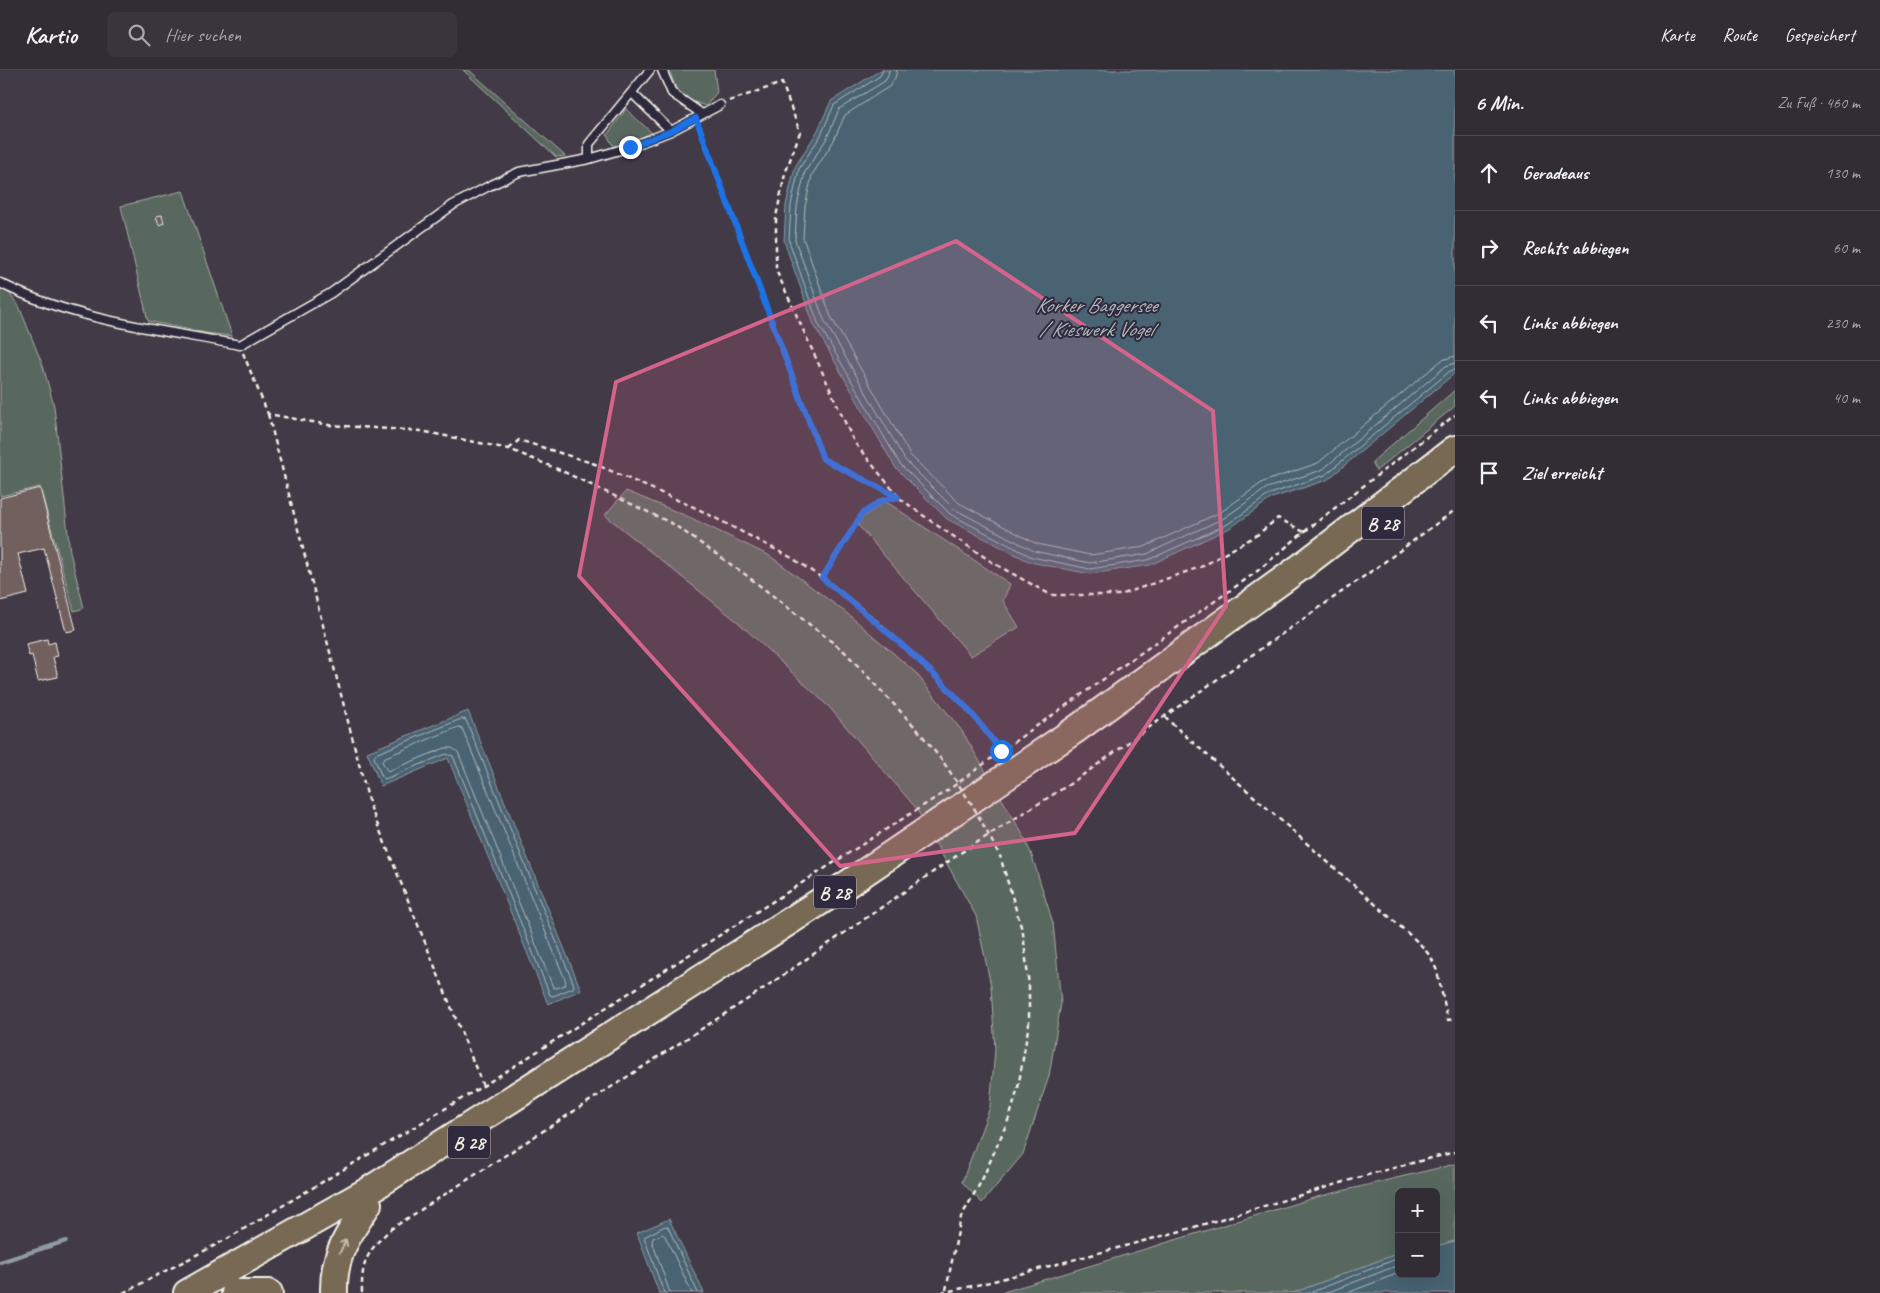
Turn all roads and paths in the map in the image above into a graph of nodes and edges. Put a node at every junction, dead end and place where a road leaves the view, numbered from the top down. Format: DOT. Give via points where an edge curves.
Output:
graph roads {
  1 [pos="650,70"];
  2 [pos="662,70"];
  3 [pos="632,93"];
  4 [pos="720,105"];
  5 [pos="699,116"];
  6 [pos="671,131"];
  7 [pos="589,159"];
  8 [pos="0,282"];
  9 [pos="240,345"];
  10 [pos="268,414"];
  11 [pos="1455,415"];
  12 [pos="509,449"];
  13 [pos="1455,449"];
  14 [pos="1455,468"];
  15 [pos="898,497"];
  16 [pos="1455,510"];
  17 [pos="1304,532"];
  18 [pos="822,578"];
  19 [pos="1165,716"];
  20 [pos="1001,751"];
  21 [pos="1455,1019"];
  22 [pos="483,1086"];
  23 [pos="1455,1152"];
  24 [pos="368,1204"];
  25 [pos="946,1291"];
  26 [pos="123,1293"];
  27 [pos="187,1293"];
  28 [pos="208,1293"];
  29 [pos="235,1293"];
  30 [pos="268,1293"];
  31 [pos="334,1293"];
  32 [pos="362,1293"];
  33 [pos="940,1293"];
  1 -- 3 [label="lane"];
  2 -- 5 [label="lane" via="672,93"];
  3 -- 6 [label="lane"];
  3 -- 7 [label="lane" via="589,144"];
  4 -- 5 [label="lane"];
  4 -- 15 [label="path" via="782,83 800,132 785,174 776,217 776,270 854,442"];
  5 -- 6 [label="lane"];
  5 -- 15 [label="path" via="823,459"];
  6 -- 7 [label="lane"];
  7 -- 9 [label="lane" via="520,172 487,186 331,293"];
  8 -- 9 [label="lane" via="49,304 93,316"];
  9 -- 10 [label="path"];
  10 -- 12 [label="path" via="329,426 421,430"];
  10 -- 22 [label="path" via="370,806"];
  11 -- 17 [label="path"];
  12 -- 18 [label="path" via="519,440 595,464 698,508 792,558"];
  12 -- 25 [label="path, bridge" via="673,524 746,575 845,652 944,763 973,806 1000,856 1023,933 1029,1023 1010,1116 982,1180 961,1217"];
  13 -- 27 [label="highway, B 28" via="1302,566 1075,730 842,887 371,1189"];
  14 -- 24 [label="highway, B 28" via="1311,578 1110,722 866,889 570,1081"];
  15 -- 17 [label="path" via="995,564 1052,595 1120,595 1203,566 1257,535 1278,518"];
  15 -- 18 [label="path" via="881,501 862,514"];
  16 -- 19 [label="path"];
  17 -- 20 [label="path" via="1255,573"];
  18 -- 20 [label="path" via="880,624 939,680 966,707"];
  19 -- 21 [label="path" via="1420,944 1432,957 1448,1020"];
  19 -- 32 [label="path" via="1073,782 965,850 751,997 391,1229 374,1245 364,1264"];
  20 -- 22 [label="path" via="951,788"];
  22 -- 26 [label="path" via="226,1239"];
  23 -- 25 [label="path" via="1171,1234"];
  24 -- 28 [label="highway, B 28"];
  31 -- 24 [label="highway, one-way" via="336,1261 342,1245"];
  25 -- 33 [label="path"];
  29 -- 30 [label="highway"];
}
